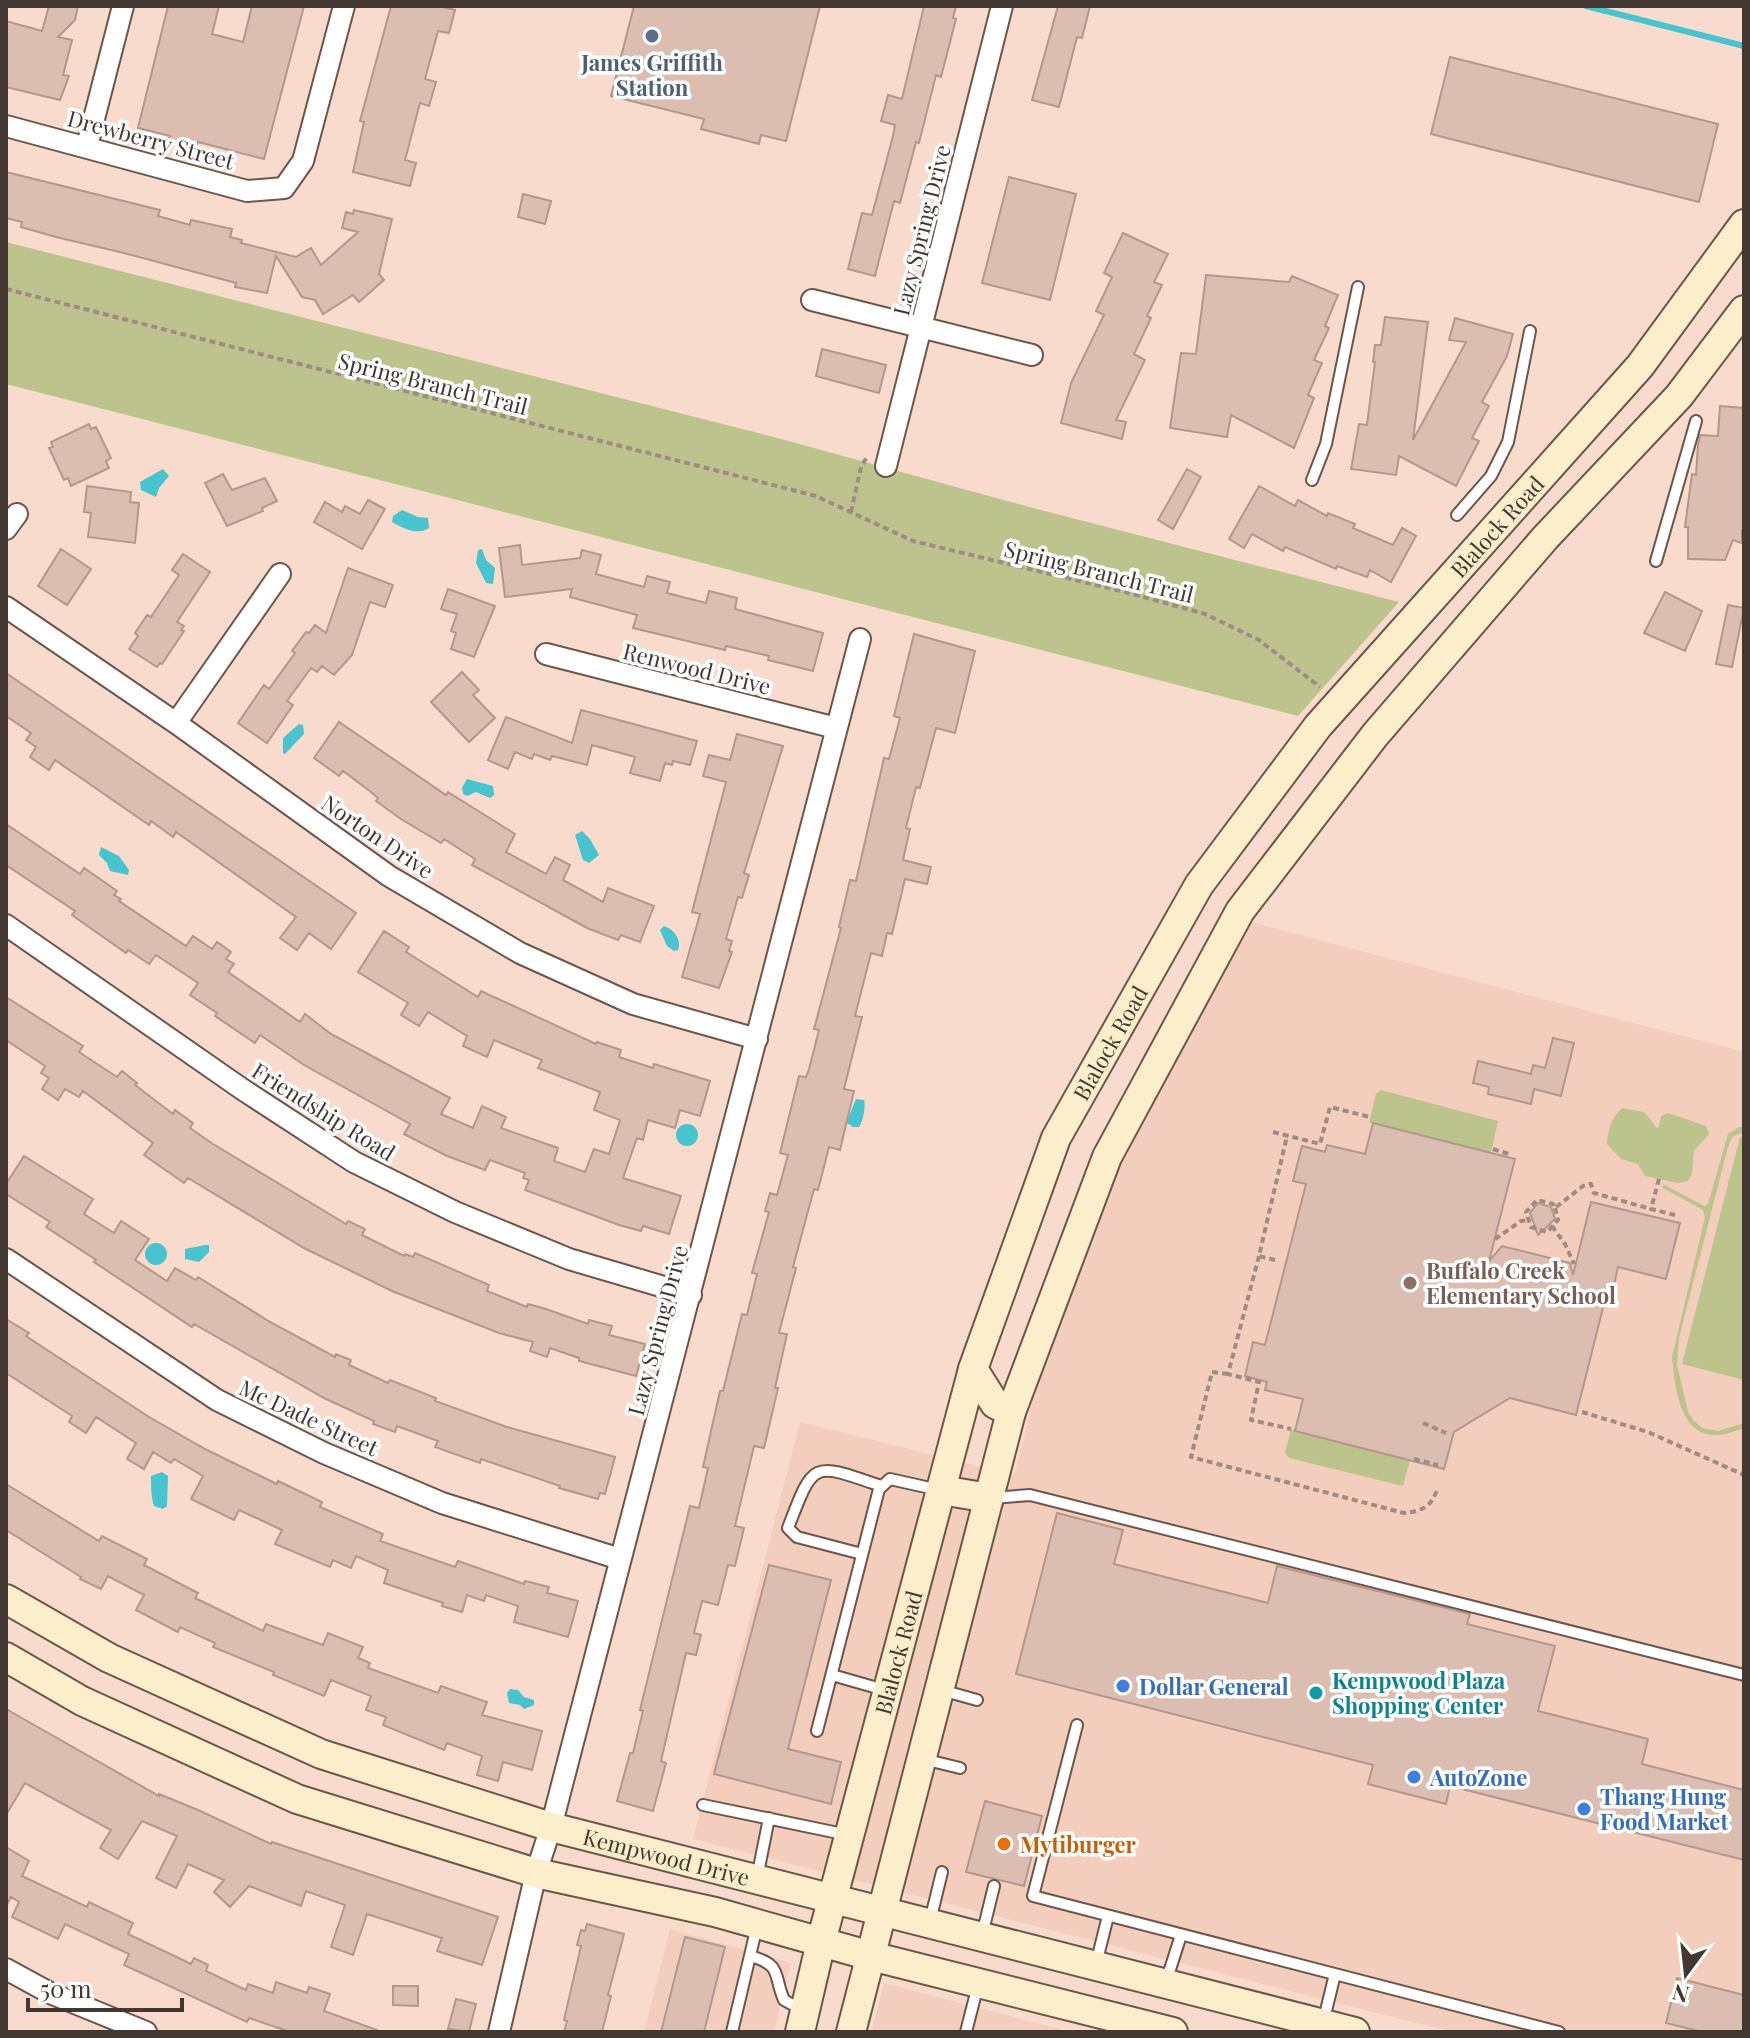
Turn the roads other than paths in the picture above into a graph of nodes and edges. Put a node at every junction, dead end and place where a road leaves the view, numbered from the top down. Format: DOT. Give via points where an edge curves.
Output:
graph roads {
  1 [pos="123,6"];
  2 [pos="344,6"];
  3 [pos="1002,6"];
  4 [pos="6,126"];
  5 [pos="87,146"];
  6 [pos="1744,224"];
  7 [pos="1358,287"];
  8 [pos="812,300"];
  9 [pos="1744,310"];
  10 [pos="921,329"];
  11 [pos="1530,331"];
  12 [pos="1032,355"];
  13 [pos="1696,421"];
  14 [pos="888,460"];
  15 [pos="1312,480"];
  16 [pos="1457,515"];
  17 [pos="1656,561"];
  18 [pos="280,574"];
  19 [pos="6,607"];
  20 [pos="860,639"];
  21 [pos="546,654"];
  22 [pos="176,723"];
  23 [pos="836,728"];
  24 [pos="6,925"];
  25 [pos="757,1039"];
  26 [pos="6,1259"];
  27 [pos="691,1295"];
  28 [pos="973,1369"];
  29 [pos="1011,1412"];
  30 [pos="881,1486"];
  31 [pos="941,1490"];
  32 [pos="989,1498"];
  33 [pos="862,1554"];
  34 [pos="620,1559"];
  35 [pos="6,1599"];
  36 [pos="6,1657"];
  37 [pos="832,1675"];
  38 [pos="1744,1675"];
  39 [pos="939,1690"];
  40 [pos="888,1691"];
  41 [pos="977,1700"];
  42 [pos="1077,1725"];
  43 [pos="817,1731"];
  44 [pos="921,1759"];
  45 [pos="960,1768"];
  46 [pos="703,1805"];
  47 [pos="769,1818"];
  48 [pos="551,1827"];
  49 [pos="850,1835"];
  50 [pos="942,1872"];
  51 [pos="536,1873"];
  52 [pos="757,1880"];
  53 [pos="994,1886"];
  54 [pos="833,1899"];
  55 [pos="881,1912"];
  56 [pos="1108,1916"];
  57 [pos="758,1924"];
  58 [pos="929,1924"];
  59 [pos="1181,1935"];
  60 [pos="982,1937"];
  61 [pos="821,1942"];
  62 [pos="750,1956"];
  63 [pos="871,1956"];
  64 [pos="1095,1966"];
  65 [pos="6,1969"];
  66 [pos="1335,1974"];
  67 [pos="978,1983"];
  68 [pos="1165,1984"];
  69 [pos="803,2021"];
  70 [pos="1322,2024"];
  71 [pos="1158,2030"];
  72 [pos="146,2032"];
  73 [pos="499,2032"];
  74 [pos="732,2032"];
  75 [pos="851,2032"];
  76 [pos="968,2032"];
  77 [pos="1355,2032"];
  78 [pos="1558,2032"];
  1 -- 5 [label="street"];
  2 -- 5 [label="street, Drewberry Street" via="303,161 284,188 247,191"];
  3 -- 10 [label="street, Lazy Spring Drive"];
  4 -- 5 [label="street, Drewberry Street"];
  6 -- 28 [label="main road, Blalock Road" via="1640,366 1318,726 1199,885 1056,1138"];
  7 -- 15 [label="lane" via="1326,444"];
  8 -- 10 [label="street"];
  9 -- 29 [label="main road, Blalock Road" via="1679,396 1545,538 1375,735 1240,911 1107,1157"];
  10 -- 12 [label="street"];
  10 -- 14 [label="street, Lazy Spring Drive"];
  11 -- 16 [label="lane" via="1508,442 1491,476"];
  13 -- 17 [label="lane"];
  18 -- 22 [label="street"];
  19 -- 22 [label="street, Norton Drive"];
  20 -- 23 [label="street, Lazy Spring Drive"];
  21 -- 23 [label="street, Renwood Drive"];
  22 -- 25 [label="street, Norton Drive" via="389,876 520,953 633,1004"];
  23 -- 25 [label="street, Lazy Spring Drive"];
  24 -- 27 [label="street, Friendship Road" via="354,1162 455,1212 569,1259"];
  25 -- 27 [label="street, Lazy Spring Drive"];
  26 -- 34 [label="street, Mc Dade Street" via="217,1400 324,1453 442,1503"];
  27 -- 34 [label="street, Lazy Spring Drive"];
  28 -- 29 [label="main road" via="995,1404"];
  28 -- 31 [label="main road, Blalock Road"];
  29 -- 32 [label="main road, Blalock Road"];
  30 -- 31 [label="lane" via="890,1479"];
  30 -- 33 [label="lane"];
  30 -- 33 [label="lane" via="838,1472 815,1474 806,1482 788,1528 797,1537"];
  31 -- 32 [label="main road"];
  31 -- 40 [label="main road, Blalock Road"];
  32 -- 38 [label="lane" via="1030,1495"];
  32 -- 39 [label="main road, Blalock Road"];
  33 -- 37 [label="lane"];
  34 -- 48 [label="street, Lazy Spring Drive"];
  35 -- 48 [label="main road, Kempwood Drive" via="109,1658 321,1754"];
  36 -- 51 [label="main road, Kempwood Drive" via="82,1701 297,1799"];
  37 -- 40 [label="lane"];
  37 -- 43 [label="lane"];
  39 -- 41 [label="lane"];
  39 -- 44 [label="main road, Blalock Road"];
  40 -- 49 [label="main road, Blalock Road"];
  42 -- 56 [label="lane" via="1033,1896"];
  44 -- 45 [label="lane"];
  44 -- 55 [label="main road, Blalock Road"];
  46 -- 47 [label="lane"];
  47 -- 49 [label="lane"];
  47 -- 52 [label="lane"];
  48 -- 51 [label="street, Lazy Spring Drive"];
  48 -- 52 [label="main road, Kempwood Drive"];
  49 -- 54 [label="main road, Blalock Road"];
  50 -- 58 [label="lane"];
  51 -- 57 [label="main road, Kempwood Drive"];
  51 -- 73 [label="street, Lazy Spring Drive"];
  52 -- 54 [label="main road, Kempwood Drive"];
  53 -- 60 [label="lane"];
  54 -- 55 [label="main road, Kempwood Drive"];
  54 -- 61 [label="main road, Blalock Road"];
  55 -- 58 [label="main road, Kempwood Drive"];
  55 -- 63 [label="main road, Blalock Road"];
  56 -- 59 [label="lane"];
  56 -- 64 [label="lane"];
  57 -- 61 [label="main road, Kempwood Drive"];
  57 -- 62 [label="lane"];
  58 -- 60 [label="main road, Kempwood Drive"];
  59 -- 66 [label="lane"];
  59 -- 68 [label="lane"];
  60 -- 64 [label="main road, Kempwood Drive"];
  61 -- 63 [label="main road, Kempwood Drive"];
  61 -- 69 [label="main road, Blalock Road"];
  62 -- 69 [label="lane" via="773,1967 784,2000"];
  62 -- 74 [label="lane"];
  63 -- 67 [label="main road, Kempwood Drive"];
  63 -- 75 [label="main road, Blalock Road"];
  64 -- 68 [label="main road, Kempwood Drive"];
  65 -- 72 [label="street"];
  66 -- 70 [label="lane"];
  66 -- 78 [label="lane"];
  67 -- 71 [label="main road, Kempwood Drive"];
  67 -- 76 [label="lane"];
  68 -- 70 [label="main road, Kempwood Drive"];
  68 -- 71 [label="main road"];
  70 -- 77 [label="main road, Kempwood Drive"];
}
